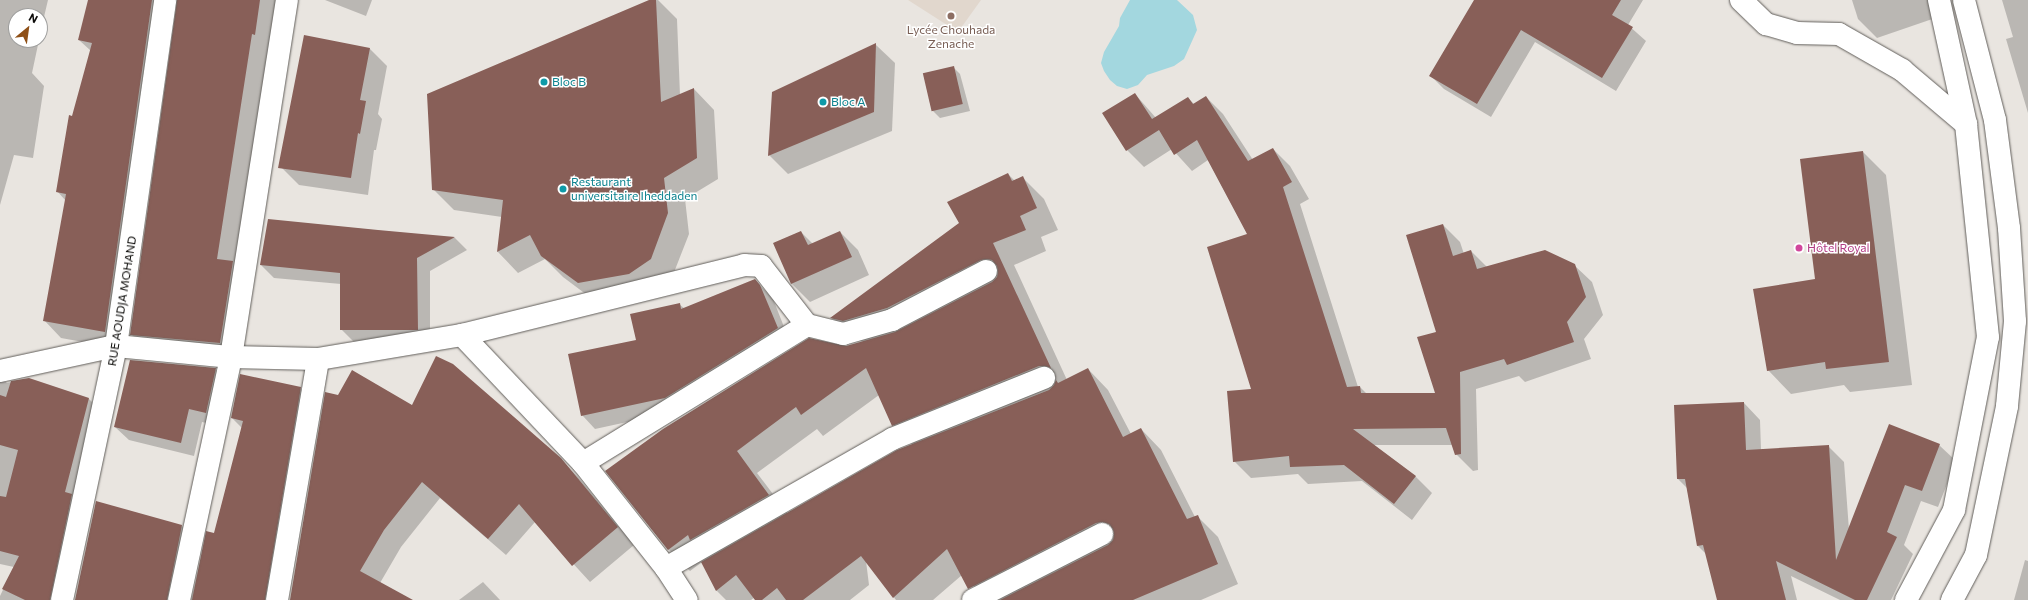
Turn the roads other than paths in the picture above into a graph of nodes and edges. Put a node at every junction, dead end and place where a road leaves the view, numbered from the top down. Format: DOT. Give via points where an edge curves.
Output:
graph roads {
  1 [pos="165,0"];
  2 [pos="287,0"];
  3 [pos="1741,0"];
  4 [pos="1939,0"];
  5 [pos="1964,0"];
  6 [pos="1966,124"];
  7 [pos="986,271"];
  8 [pos="806,325"];
  9 [pos="462,335"];
  10 [pos="116,346"];
  11 [pos="232,357"];
  12 [pos="318,359"];
  13 [pos="0,370"];
  14 [pos="1044,378"];
  15 [pos="583,463"];
  16 [pos="1102,534"];
  17 [pos="666,568"];
  18 [pos="62,600"];
  19 [pos="179,600"];
  20 [pos="277,600"];
  21 [pos="687,600"];
  22 [pos="973,600"];
  23 [pos="1906,600"];
  24 [pos="1952,600"];
  1 -- 10 [label="street, RUE AOUDJA MOHAND"];
  2 -- 11 [label="street"];
  3 -- 6 [label="street" via="1766,24 1796,33 1839,34 1902,70"];
  4 -- 6 [label="street"];
  5 -- 24 [label="street" via="1995,120 2009,228 2015,321 2007,406 1976,555"];
  6 -- 23 [label="street" via="1988,337 1954,510"];
  7 -- 8 [label="street" via="892,320 843,334"];
  8 -- 9 [label="street" via="761,266 744,265"];
  8 -- 15 [label="street"];
  9 -- 12 [label="street"];
  9 -- 15 [label="street"];
  10 -- 11 [label="street"];
  10 -- 13 [label="street"];
  10 -- 18 [label="street, RUE AOUDJA MOHAND"];
  11 -- 12 [label="street"];
  11 -- 19 [label="street"];
  12 -- 20 [label="street"];
  14 -- 17 [label="street" via="892,439"];
  15 -- 17 [label="street"];
  16 -- 22 [label="street"];
  17 -- 21 [label="street"];
}
